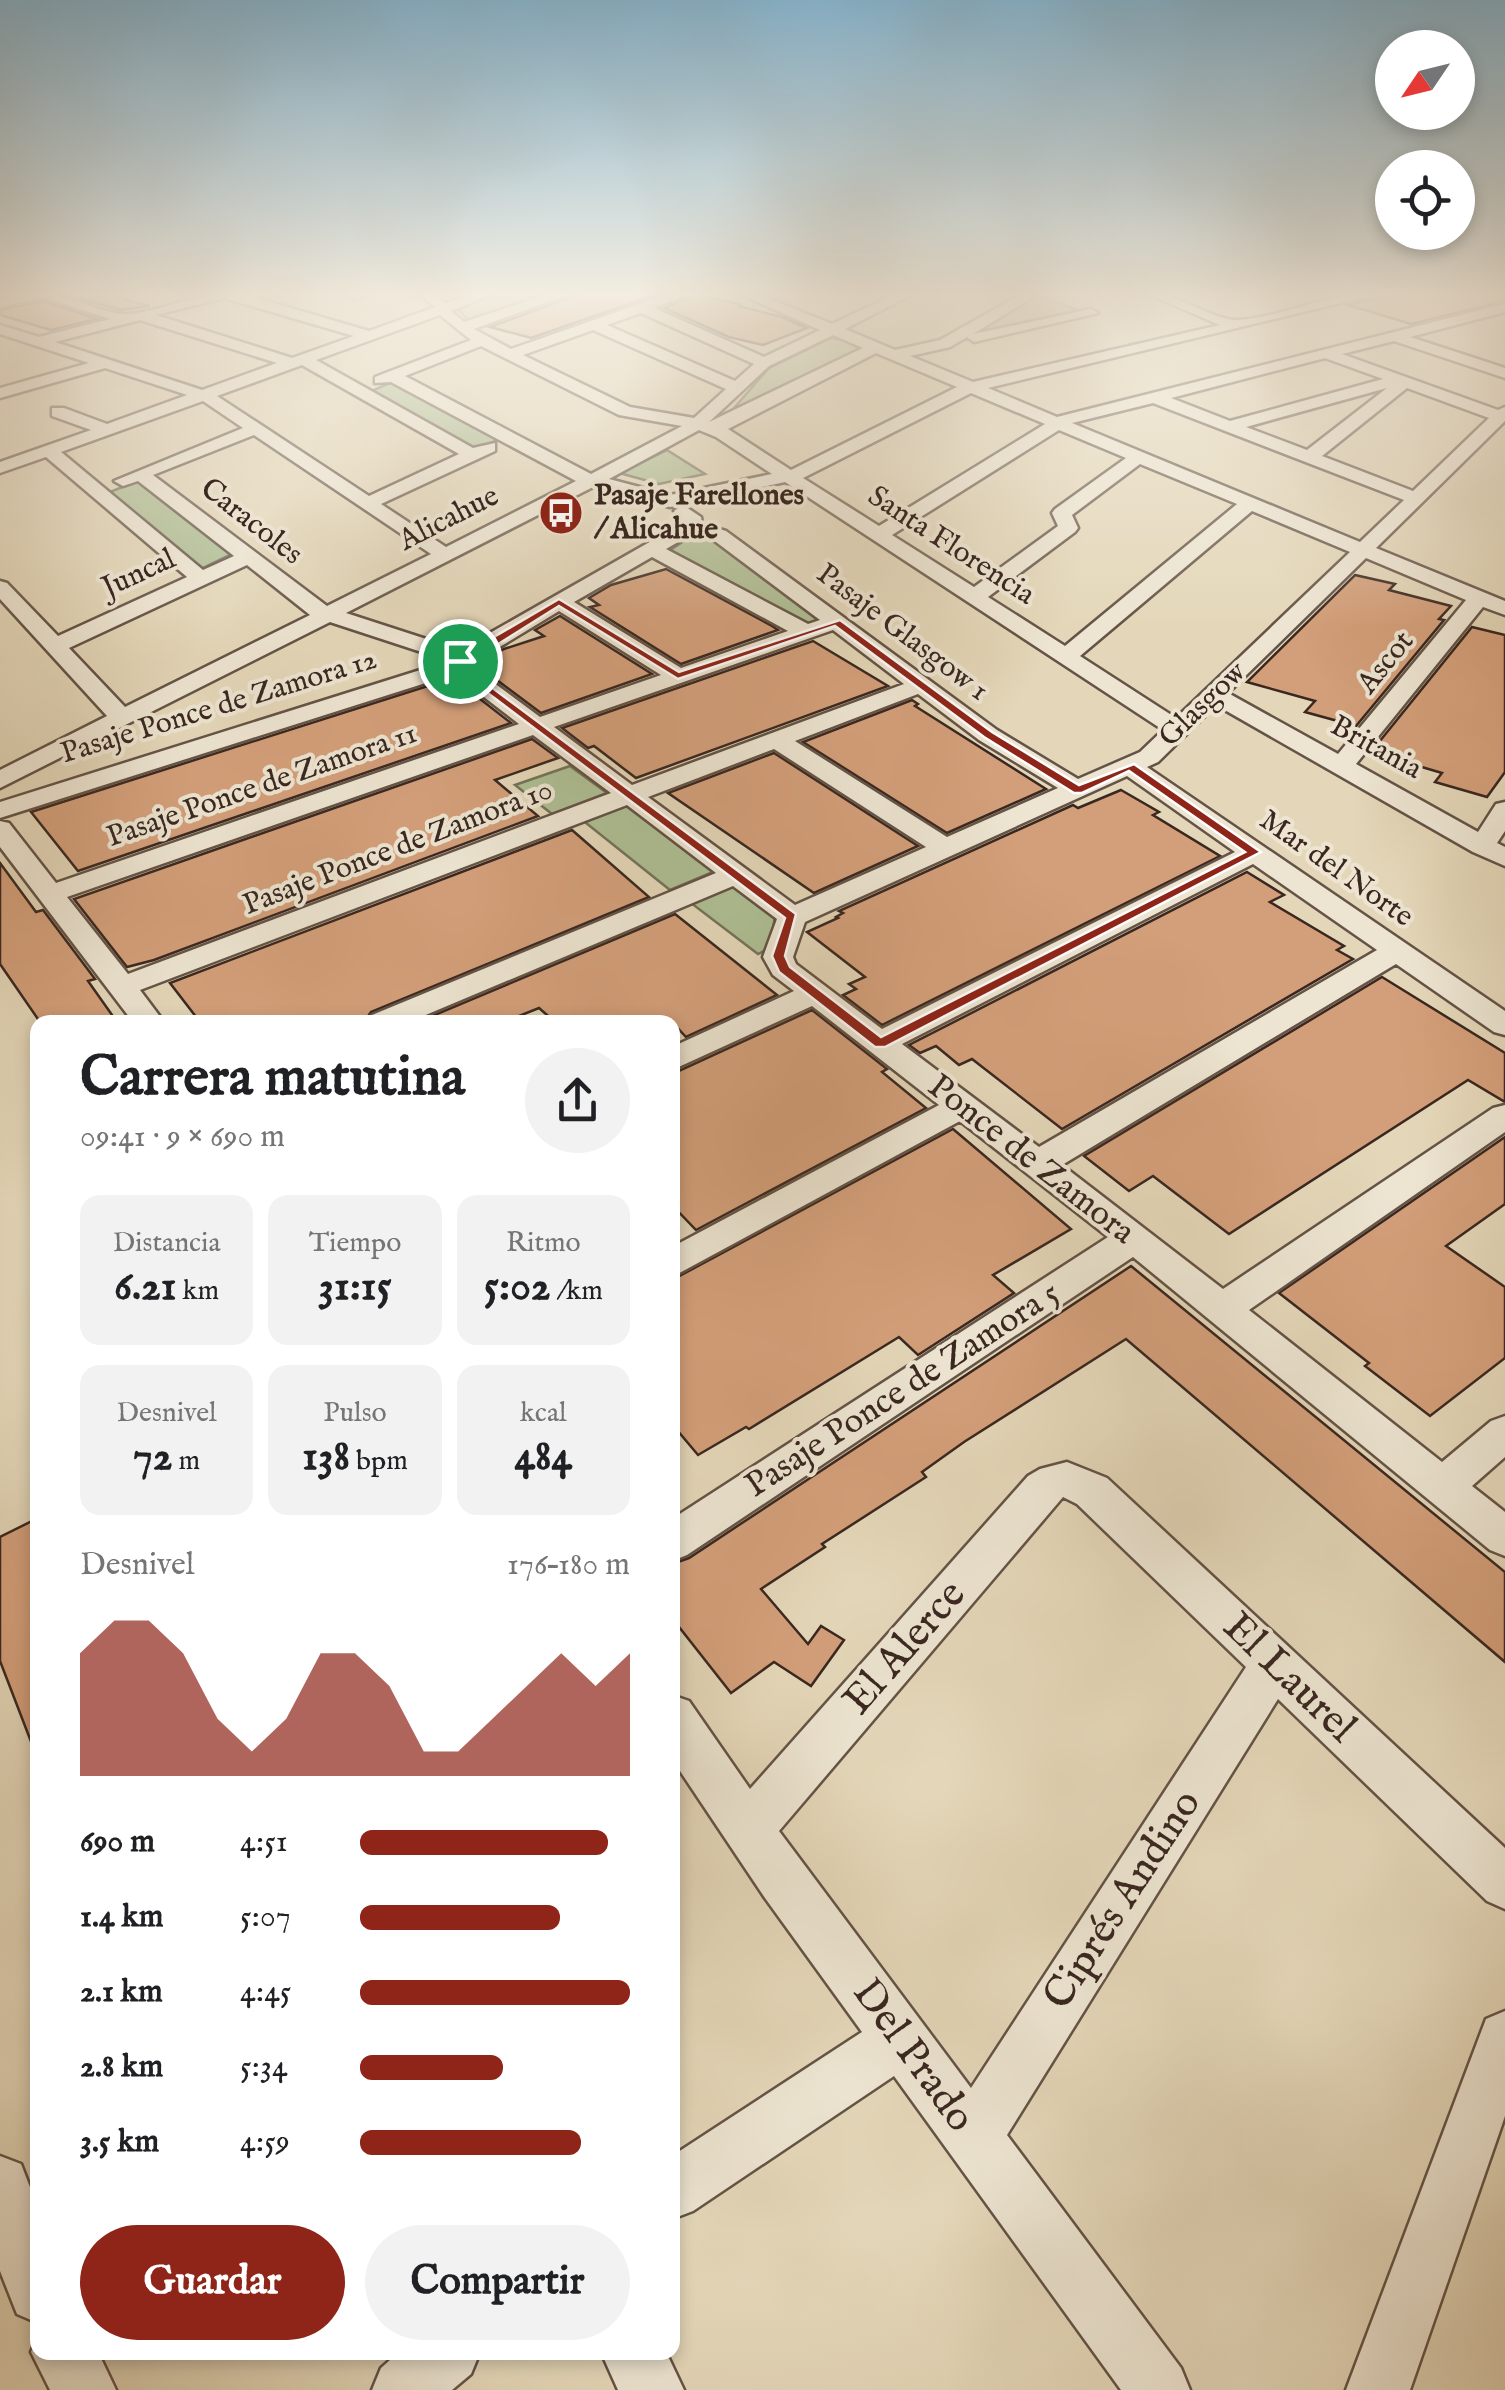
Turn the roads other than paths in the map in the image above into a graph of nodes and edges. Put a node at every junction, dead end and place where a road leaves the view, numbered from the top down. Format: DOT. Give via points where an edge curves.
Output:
graph roads {
  1 [pos="174,404"];
  2 [pos="216,404"];
  3 [pos="382,404"];
  4 [pos="443,404"];
  5 [pos="610,404"];
  6 [pos="724,404"];
  7 [pos="755,404"];
  8 [pos="934,404"];
  9 [pos="1018,404"];
  10 [pos="1131,404"];
  11 [pos="1168,404"];
  12 [pos="1318,404"];
  13 [pos="1372,404"];
  14 [pos="1465,404"];
  15 [pos="58,412"];
  16 [pos="1503,414"];
  17 [pos="1060,421"];
  18 [pos="706,426"];
  19 [pos="1229,426"];
  20 [pos="257,428"];
  21 [pos="104,429"];
  22 [pos="508,439"];
  23 [pos="48,450"];
  24 [pos="474,455"];
  25 [pos="1141,455"];
  26 [pos="1308,457"];
  27 [pos="0,468"];
  28 [pos="140,474"];
  29 [pos="790,477"];
  30 [pos="590,482"];
  31 [pos="96,491"];
  32 [pos="1416,498"];
  33 [pos="670,501"];
  34 [pos="1252,501"];
  35 [pos="368,503"];
  36 [pos="690,527"];
  37 [pos="878,534"];
  38 [pos="1366,548"];
  39 [pos="652,549"];
  40 [pos="445,555"];
  41 [pos="248,557"];
  42 [pos="201,578"];
  43 [pos="0,587"];
  44 [pos="974,596"];
  45 [pos="1496,601"];
  46 [pos="559,602"];
  47 [pos="328,614"];
  48 [pos="836,622"];
  49 [pos="806,632"];
  50 [pos="55,646"];
  51 [pos="1066,656"];
  52 [pos="460,662"];
  53 [pos="678,676"];
  54 [pos="922,686"];
  55 [pos="1215,694"];
  56 [pos="122,718"];
  57 [pos="535,726"];
  58 [pos="1178,730"];
  59 [pos="776,740"];
  60 [pos="1341,766"];
  61 [pos="1130,767"];
  62 [pos="0,780"];
  63 [pos="1078,790"];
  64 [pos="628,796"];
  65 [pos="0,810"];
  66 [pos="1505,810"];
  67 [pos="0,829"];
  68 [pos="946,848"];
  69 [pos="1254,852"];
  70 [pos="1494,852"];
  71 [pos="735,875"];
  72 [pos="50,894"];
  73 [pos="792,917"];
  74 [pos="1397,951"];
  75 [pos="121,987"];
  76 [pos="814,993"];
  77 [pos="143,1015"];
  78 [pos="401,1015"];
  79 [pos="1505,1026"];
  80 [pos="880,1043"];
  81 [pos="680,1056"];
  82 [pos="962,1106"];
  83 [pos="1505,1116"];
  84 [pos="1037,1164"];
  85 [pos="1134,1238"];
  86 [pos="680,1260"];
  87 [pos="1222,1309"];
  88 [pos="1505,1434"];
  89 [pos="1068,1479"];
  90 [pos="1442,1486"];
  91 [pos="680,1537"];
  92 [pos="1505,1537"];
  93 [pos="1274,1664"];
  94 [pos="680,1729"];
  95 [pos="748,1829"];
  96 [pos="1505,1883"];
  97 [pos="1505,2038"];
  98 [pos="901,2039"];
  99 [pos="973,2136"];
  100 [pos="680,2185"];
  101 [pos="0,2186"];
  102 [pos="30,2270"];
  103 [pos="58,2360"];
  104 [pos="64,2360"];
  105 [pos="439,2360"];
  106 [pos="636,2360"];
  107 [pos="59,2390"];
  108 [pos="85,2390"];
  109 [pos="402,2390"];
  110 [pos="652,2390"];
  111 [pos="1159,2390"];
  112 [pos="1378,2390"];
  1 -- 21 [label="street"];
  2 -- 20 [label="street"];
  3 -- 24 [label="street"];
  4 -- 22 [label="street"];
  5 -- 18 [label="street, Santa Florencia" via="632,414"];
  6 -- 18 [label="street, Alicahue"];
  7 -- 18 [label="street"];
  8 -- 29 [label="street"];
  9 -- 17 [label="street"];
  10 -- 17 [label="street"];
  11 -- 19 [label="street"];
  12 -- 19 [label="street"];
  13 -- 26 [label="street"];
  14 -- 16 [label="street"];
  15 -- 21 [label="street"];
  16 -- 32 [label="street, Glasgow"];
  17 -- 25 [label="street"];
  17 -- 37 [label="street"];
  18 -- 29 [label="street, Santa Florencia"];
  18 -- 30 [label="street, Alicahue"];
  19 -- 26 [label="street"];
  20 -- 28 [label="street"];
  20 -- 35 [label="street"];
  21 -- 23 [label="street"];
  22 -- 24 [label="street"];
  22 -- 30 [label="street"];
  23 -- 27 [label="street"];
  23 -- 31 [label="street"];
  24 -- 35 [label="street"];
  25 -- 34 [label="street"];
  25 -- 44 [label="street" via="1062,513 1068,528"];
  26 -- 32 [label="street"];
  28 -- 31 [label="street"];
  28 -- 41 [label="street, Caracoles"];
  29 -- 33 [label="street"];
  29 -- 37 [label="street, Santa Florencia"];
  30 -- 33 [label="street"];
  30 -- 40 [label="street, Alicahue"];
  31 -- 42 [label="street"];
  32 -- 38 [label="street, Glasgow"];
  33 -- 36 [label="street" via="692,518"];
  34 -- 38 [label="street"];
  34 -- 51 [label="street"];
  35 -- 40 [label="street"];
  36 -- 39 [label="street, Pasaje Ponce de Zamora 12"];
  36 -- 48 [label="street, Pasaje Glasgow 1" via="719,535"];
  37 -- 44 [label="street, Santa Florencia"];
  38 -- 45 [label="street"];
  38 -- 55 [label="street, Glasgow"];
  39 -- 46 [label="street, Pasaje Ponce de Zamora 12"];
  39 -- 49 [label="street"];
  40 -- 47 [label="street, Alicahue"];
  41 -- 42 [label="street, Juncal"];
  41 -- 47 [label="street, Caracoles"];
  42 -- 50 [label="street, Juncal"];
  43 -- 50 [label="street"];
  44 -- 51 [label="street, Santa Florencia"];
  45 -- 60 [label="street, Ascot"];
  46 -- 52 [label="street, Pasaje Ponce de Zamora 12"];
  46 -- 53 [label="street"];
  47 -- 52 [label="street, Caracoles"];
  47 -- 56 [label="street, Alicahue"];
  48 -- 49 [label="street, Pasaje Ponce de Zamora 11"];
  48 -- 54 [label="street, Pasaje Glasgow 1"];
  49 -- 53 [label="street, Pasaje Ponce de Zamora 11"];
  50 -- 56 [label="street"];
  51 -- 58 [label="street, Santa Florencia"];
  52 -- 57 [label="street"];
  52 -- 65 [label="street, Pasaje Ponce de Zamora 12"];
  53 -- 57 [label="street, Pasaje Ponce de Zamora 11"];
  54 -- 59 [label="street, Pasaje Ponce de Zamora 10"];
  54 -- 63 [label="street, Pasaje Glasgow 1"];
  55 -- 58 [label="street, Glasgow"];
  55 -- 60 [label="street, Britania"];
  56 -- 62 [label="street, Alicahue"];
  57 -- 64 [label="street"];
  57 -- 72 [label="street, Pasaje Ponce de Zamora 11"];
  58 -- 61 [label="street, Glasgow"];
  59 -- 64 [label="street, Pasaje Ponce de Zamora 10"];
  59 -- 68 [label="street"];
  60 -- 70 [label="street, Britania"];
  61 -- 63 [label="street, Glasgow"];
  61 -- 69 [label="street, Mar del Norte"];
  63 -- 68 [label="street, Glasgow"];
  64 -- 71 [label="street"];
  64 -- 75 [label="street, Pasaje Ponce de Zamora 10"];
  66 -- 70 [label="street"];
  67 -- 72 [label="street"];
  68 -- 73 [label="street, Glasgow"];
  69 -- 74 [label="street, Mar del Norte"];
  69 -- 80 [label="street"];
  71 -- 73 [label="street"];
  71 -- 78 [label="street"];
  72 -- 75 [label="street"];
  73 -- 76 [label="street, Ponce de Zamora" via="780,964"];
  74 -- 79 [label="street, Mar del Norte"];
  74 -- 84 [label="street"];
  75 -- 77 [label="street"];
  76 -- 80 [label="street, Ponce de Zamora"];
  76 -- 81 [label="street"];
  80 -- 82 [label="street, Ponce de Zamora"];
  82 -- 84 [label="street, Ponce de Zamora"];
  82 -- 86 [label="street"];
  83 -- 87 [label="street"];
  84 -- 85 [label="street, Ponce de Zamora"];
  85 -- 87 [label="street, Ponce de Zamora"];
  85 -- 91 [label="street, Pasaje Ponce de Zamora 5"];
  87 -- 90 [label="street, Ponce de Zamora"];
  88 -- 90 [label="street"];
  89 -- 93 [label="street, El Laurel" via="1092,1491"];
  89 -- 95 [label="street, El Alerce" via="1043,1489"];
  90 -- 92 [label="street, Ponce de Zamora"];
  93 -- 96 [label="street, El Laurel"];
  93 -- 99 [label="street, Ciprés Andino"];
  94 -- 95 [label="street, Del Prado"];
  95 -- 98 [label="street, Del Prado"];
  97 -- 112 [label="street"];
  98 -- 99 [label="street, Del Prado"];
  98 -- 100 [label="street"];
  99 -- 111 [label="street, Del Prado"];
  101 -- 102 [label="street"];
  103 -- 107 [label="street"];
  104 -- 108 [label="street"];
  105 -- 109 [label="street"];
  106 -- 110 [label="street"];
}
